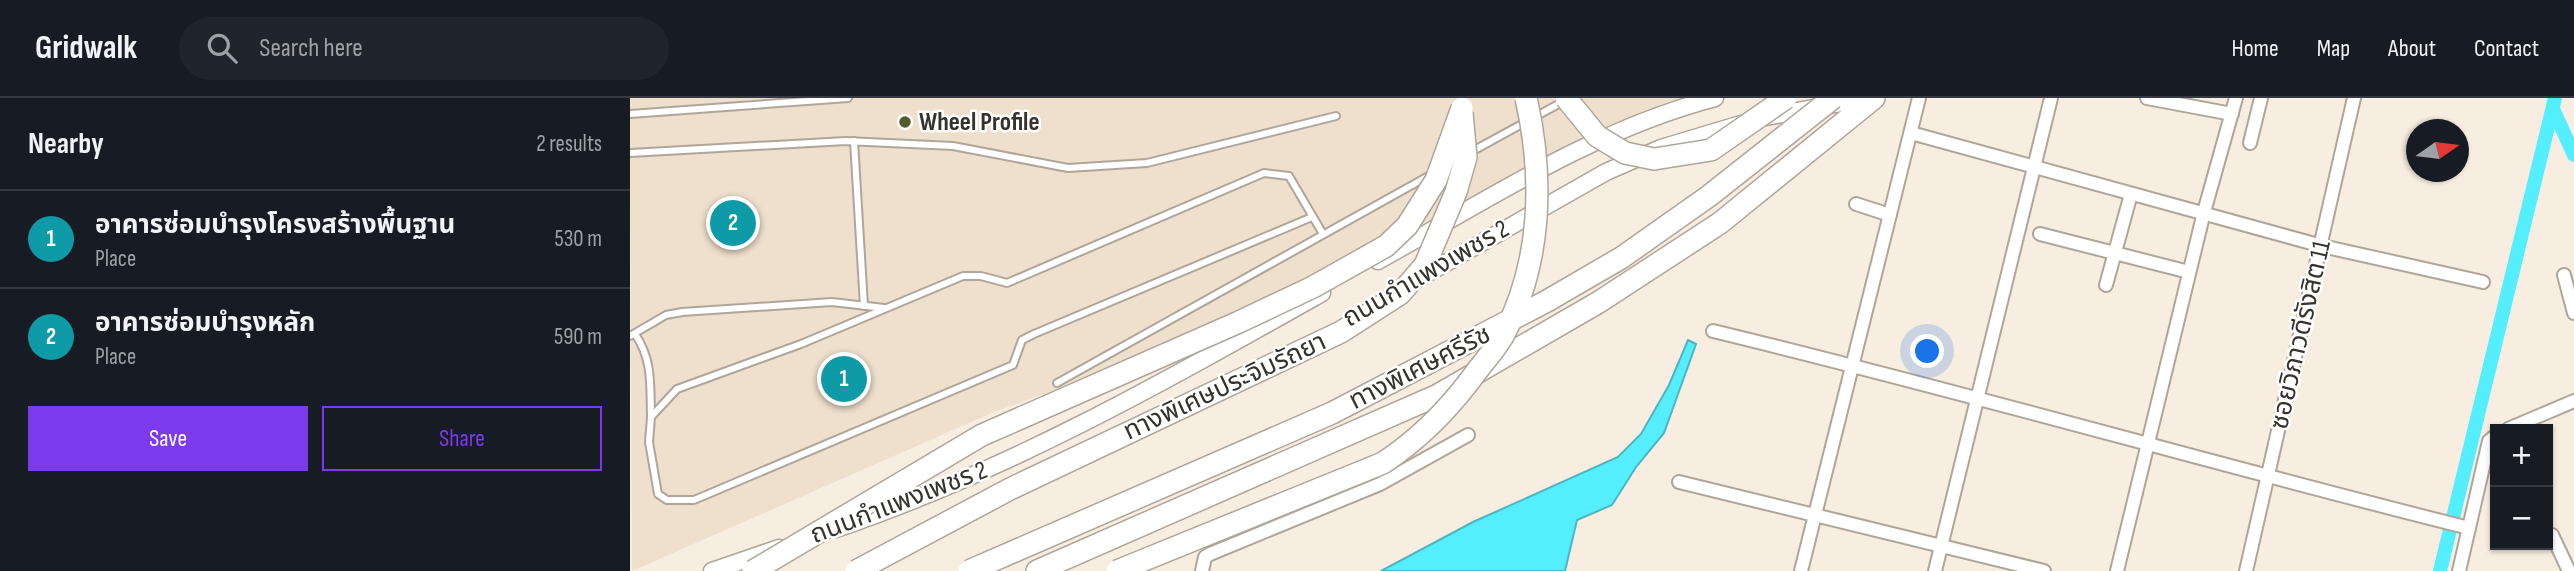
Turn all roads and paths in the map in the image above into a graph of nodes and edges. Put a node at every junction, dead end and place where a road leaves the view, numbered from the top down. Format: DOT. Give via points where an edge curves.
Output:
graph roads {
  1 [pos="848,98"];
  2 [pos="1526,98"];
  3 [pos="1567,98"];
  4 [pos="1715,98"];
  5 [pos="1786,98"];
  6 [pos="1833,98"];
  7 [pos="1867,98"];
  8 [pos="1874,98"];
  9 [pos="1919,98"];
  10 [pos="2051,98"];
  11 [pos="2147,98"];
  12 [pos="2236,98"];
  13 [pos="2261,98"];
  14 [pos="2354,98"];
  15 [pos="774,101"];
  16 [pos="1461,103"];
  17 [pos="630,114"];
  18 [pos="2232,114"];
  19 [pos="1336,116"];
  20 [pos="1911,134"];
  21 [pos="854,141"];
  22 [pos="2250,143"];
  23 [pos="630,153"];
  24 [pos="1459,159"];
  25 [pos="1447,165"];
  26 [pos="2035,167"];
  27 [pos="2131,194"];
  28 [pos="1856,204"];
  29 [pos="2204,212"];
  30 [pos="1891,215"];
  31 [pos="1312,217"];
  32 [pos="1323,234"];
  33 [pos="2040,234"];
  34 [pos="2322,246"];
  35 [pos="2115,252"];
  36 [pos="2189,272"];
  37 [pos="2564,275"];
  38 [pos="2483,282"];
  39 [pos="2106,285"];
  40 [pos="864,306"];
  41 [pos="884,308"];
  42 [pos="2574,313"];
  43 [pos="1713,331"];
  44 [pos="632,335"];
  45 [pos="1852,365"];
  46 [pos="1057,383"];
  47 [pos="1979,399"];
  48 [pos="2574,401"];
  49 [pos="650,416"];
  50 [pos="2520,424"];
  51 [pos="1468,435"];
  52 [pos="2490,440"];
  53 [pos="2145,446"];
  54 [pos="2267,478"];
  55 [pos="1679,482"];
  56 [pos="1814,516"];
  57 [pos="2469,528"];
  58 [pos="2553,537"];
  59 [pos="1940,547"];
  60 [pos="712,571"];
  61 [pos="753,571"];
  62 [pos="854,571"];
  63 [pos="968,571"];
  64 [pos="1037,571"];
  65 [pos="1117,571"];
  66 [pos="1202,571"];
  67 [pos="1801,571"];
  68 [pos="1935,571"];
  69 [pos="2044,571"];
  70 [pos="2117,571"];
  71 [pos="2246,571"];
  72 [pos="2459,571"];
  73 [pos="2569,571"];
  1 -- 15 [label="lane"];
  2 -- 65 [label="highway, bridge" via="1536,143 1534,243 1502,337 1462,390 1412,444 1383,463"];
  3 -- 5 [label="highway, bridge" via="1597,136 1625,153 1654,159 1711,150"];
  3 -- 24 [label="lane"];
  4 -- 60 [label="main road, ถนนกำแพงเพชร 2" via="1591,142 1133,398 985,473"];
  6 -- 63 [label="highway, ทางพิเศษศรีรัช, bridge" via="1709,196 1621,258 1547,301 1332,413"];
  7 -- 62 [label="main road, ถนนกำแพงเพชร 2" via="1786,111 1661,148 1606,172 1144,434"];
  8 -- 64 [label="highway, ทางพิเศษศรีรัช, bridge" via="1720,223 1599,302 1438,395"];
  9 -- 20 [label="street"];
  10 -- 26 [label="street"];
  11 -- 18 [label="street"];
  12 -- 18 [label="street"];
  13 -- 22 [label="street"];
  14 -- 34 [label="street, ซอยวิภาวดีรังสิต 11"];
  15 -- 17 [label="lane"];
  16 -- 61 [label="highway, bridge" via="1436,180 1407,226 1386,246 1251,316 982,435"];
  16 -- 62 [label="highway, ทางพิเศษประจิมรัถยา, bridge" via="1466,157 1456,192 1424,265 1400,294 1340,332 1023,483"];
  18 -- 29 [label="street"];
  19 -- 21 [label="lane" via="1147,163 1068,168 953,146"];
  20 -- 26 [label="street"];
  20 -- 30 [label="street"];
  21 -- 23 [label="lane"];
  21 -- 40 [label="lane"];
  25 -- 32 [label="lane"];
  26 -- 27 [label="street"];
  26 -- 47 [label="street"];
  27 -- 29 [label="street"];
  27 -- 35 [label="street"];
  28 -- 30 [label="street"];
  29 -- 34 [label="street"];
  29 -- 36 [label="street"];
  30 -- 45 [label="street"];
  31 -- 32 [label="lane"];
  31 -- 41 [label="lane" via="1289,176 1264,173 1007,283 963,275"];
  31 -- 49 [label="lane" via="1034,334 1022,340 1013,365 694,500 667,500 658,494 649,442"];
  32 -- 46 [label="lane"];
  33 -- 35 [label="street"];
  34 -- 38 [label="street"];
  34 -- 54 [label="street, ซอยวิภาวดีรังสิต 11"];
  35 -- 36 [label="street"];
  35 -- 39 [label="street"];
  36 -- 53 [label="street"];
  37 -- 42 [label="street"];
  40 -- 41 [label="lane"];
  40 -- 44 [label="lane" via="832,302 682,312 666,315"];
  41 -- 49 [label="lane" via="677,389"];
  43 -- 45 [label="street"];
  44 -- 49 [label="lane" via="646,349"];
  45 -- 47 [label="street"];
  45 -- 56 [label="street"];
  47 -- 53 [label="street"];
  47 -- 59 [label="street"];
  48 -- 50 [label="street"];
  51 -- 66 [label="street" via="1380,484 1210,554"];
  52 -- 57 [label="street"];
  53 -- 54 [label="street"];
  53 -- 70 [label="street"];
  54 -- 57 [label="street"];
  54 -- 71 [label="street, ซอยวิภาวดีรังสิต 11"];
  55 -- 56 [label="street"];
  56 -- 59 [label="street"];
  56 -- 67 [label="street"];
  57 -- 72 [label="street"];
  58 -- 73 [label="street"];
  59 -- 68 [label="street"];
  59 -- 69 [label="street"];
}
